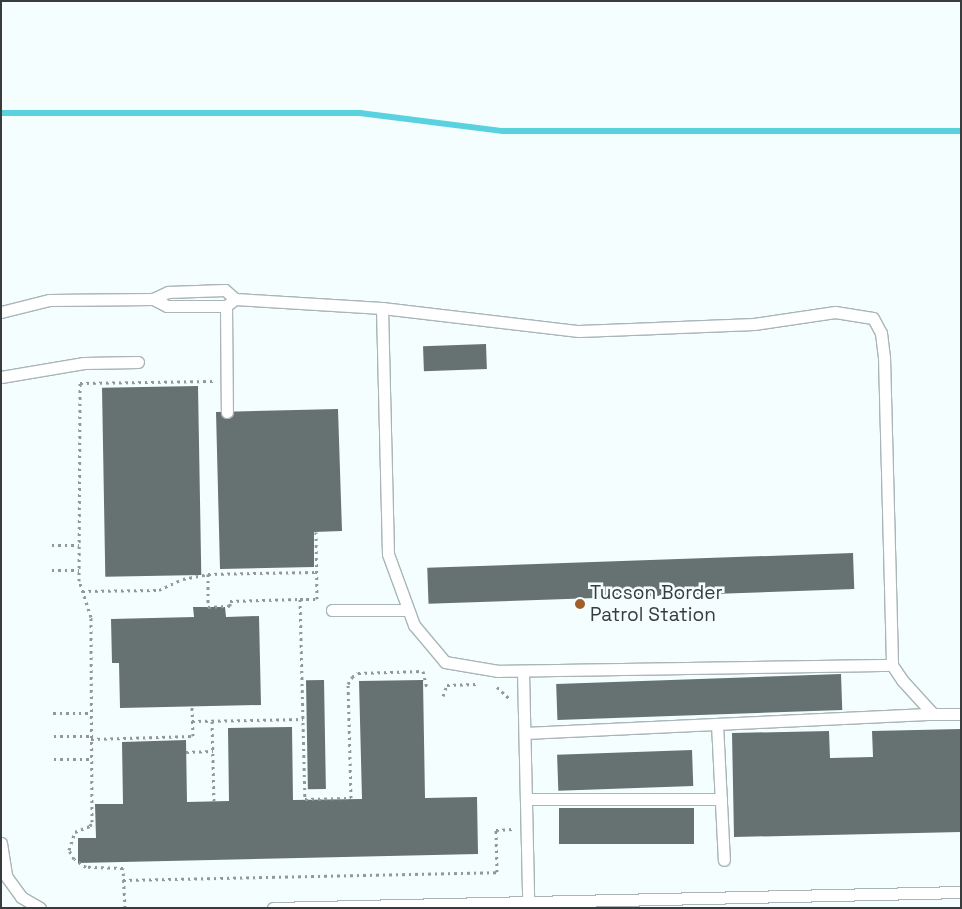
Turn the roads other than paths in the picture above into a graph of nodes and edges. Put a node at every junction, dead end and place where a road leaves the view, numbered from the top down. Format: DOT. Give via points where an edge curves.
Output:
graph roads {
  1 [pos="231,302"];
  2 [pos="382,308"];
  3 [pos="1,312"];
  4 [pos="138,362"];
  5 [pos="1,377"];
  6 [pos="226,412"];
  7 [pos="332,610"];
  8 [pos="406,610"];
  9 [pos="892,665"];
  10 [pos="523,671"];
  11 [pos="933,714"];
  12 [pos="961,714"];
  13 [pos="717,724"];
  14 [pos="524,733"];
  15 [pos="721,798"];
  16 [pos="526,799"];
  17 [pos="1,843"];
  18 [pos="724,860"];
  19 [pos="961,892"];
  20 [pos="528,900"];
  21 [pos="40,908"];
  22 [pos="273,908"];
  1 -- 2 [label="lane"];
  1 -- 3 [label="lane" via="167,306 153,299 49,300"];
  1 -- 6 [label="lane"];
  2 -- 8 [label="lane" via="388,554"];
  2 -- 9 [label="lane" via="579,331 754,324 835,312 873,318 881,332 884,357"];
  4 -- 5 [label="lane" via="84,363"];
  7 -- 8 [label="lane"];
  8 -- 10 [label="lane" via="414,625 445,662 498,671"];
  9 -- 10 [label="lane"];
  9 -- 11 [label="lane"];
  10 -- 14 [label="lane"];
  11 -- 12 [label="lane"];
  11 -- 13 [label="lane"];
  13 -- 14 [label="lane"];
  13 -- 15 [label="lane"];
  14 -- 16 [label="lane"];
  15 -- 16 [label="lane"];
  15 -- 18 [label="lane"];
  16 -- 20 [label="lane"];
  17 -- 21 [label="lane" via="6,876 21,897"];
  19 -- 20 [label="lane"];
  20 -- 22 [label="lane"];
}
